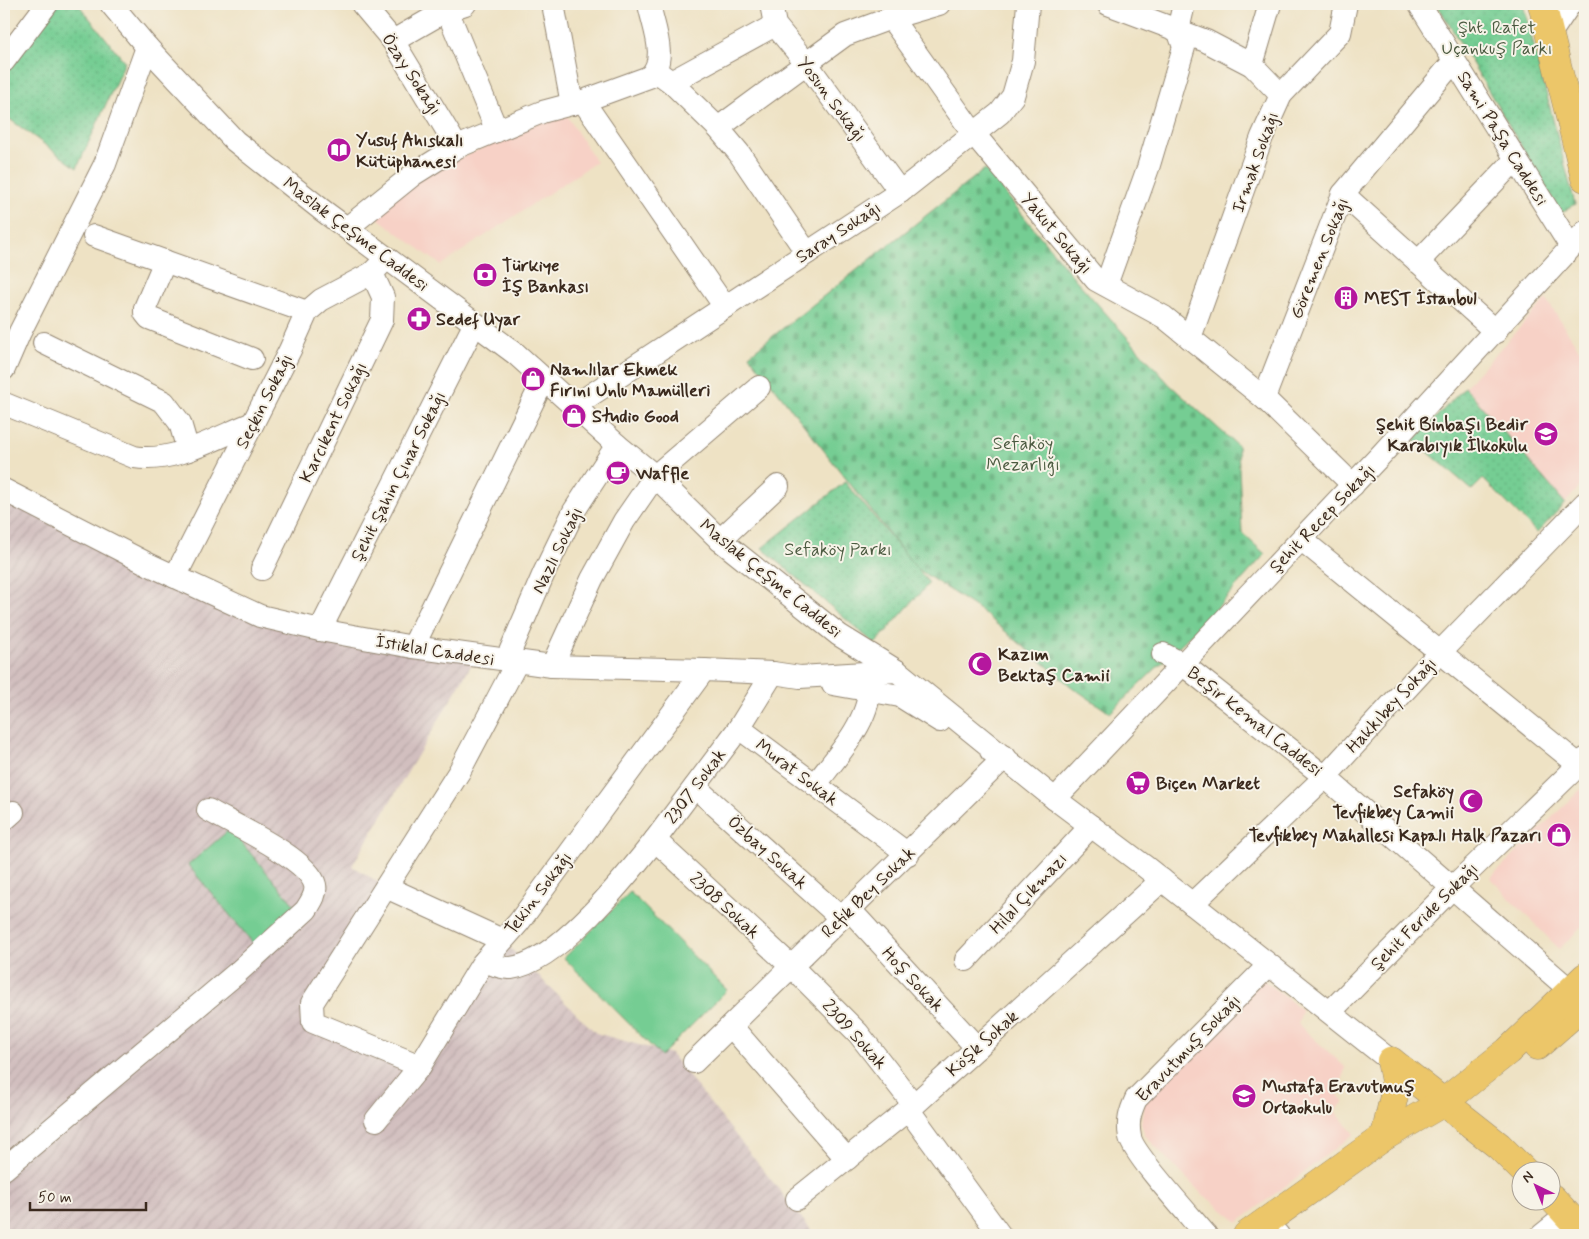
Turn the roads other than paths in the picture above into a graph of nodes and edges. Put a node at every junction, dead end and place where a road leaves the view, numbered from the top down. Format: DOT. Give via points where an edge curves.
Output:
graph roads {
  1 [pos="48,4"];
  2 [pos="113,4"];
  3 [pos="362,4"];
  4 [pos="553,4"];
  5 [pos="649,4"];
  6 [pos="939,4"];
  7 [pos="1028,4"];
  8 [pos="1108,4"];
  9 [pos="1184,4"];
  10 [pos="1270,4"];
  11 [pos="1346,4"];
  12 [pos="1419,4"];
  13 [pos="1542,4"];
  14 [pos="1570,4"];
  15 [pos="456,7"];
  16 [pos="773,14"];
  17 [pos="891,18"];
  18 [pos="1178,30"];
  19 [pos="1550,34"];
  20 [pos="393,41"];
  21 [pos="147,47"];
  22 [pos="4,61"];
  23 [pos="1454,61"];
  24 [pos="807,64"];
  25 [pos="1252,66"];
  26 [pos="664,77"];
  27 [pos="1281,95"];
  28 [pos="578,103"];
  29 [pos="718,128"];
  30 [pos="497,131"];
  31 [pos="974,134"];
  32 [pos="1580,134"];
  33 [pos="457,147"];
  34 [pos="1516,159"];
  35 [pos="1585,178"];
  36 [pos="900,192"];
  37 [pos="1343,194"];
  38 [pos="347,228"];
  39 [pos="94,236"];
  40 [pos="1578,240"];
  41 [pos="807,253"];
  42 [pos="165,261"];
  43 [pos="1418,262"];
  44 [pos="379,266"];
  45 [pos="1106,285"];
  46 [pos="725,307"];
  47 [pos="307,312"];
  48 [pos="475,323"];
  49 [pos="1496,332"];
  50 [pos="1190,338"];
  51 [pos="44,343"];
  52 [pos="252,359"];
  53 [pos="4,369"];
  54 [pos="544,379"];
  55 [pos="759,387"];
  56 [pos="1264,398"];
  57 [pos="5,404"];
  58 [pos="574,406"];
  59 [pos="253,423"];
  60 [pos="617,445"];
  61 [pos="188,450"];
  62 [pos="655,476"];
  63 [pos="1353,485"];
  64 [pos="778,486"];
  65 [pos="4,490"];
  66 [pos="1585,503"];
  67 [pos="720,540"];
  68 [pos="1302,540"];
  69 [pos="262,568"];
  70 [pos="174,577"];
  71 [pos="320,630"];
  72 [pos="413,647"];
  73 [pos="1440,651"];
  74 [pos="1172,659"];
  75 [pos="512,662"];
  76 [pos="552,666"];
  77 [pos="704,670"];
  78 [pos="897,671"];
  79 [pos="774,673"];
  80 [pos="800,677"];
  81 [pos="869,690"];
  82 [pos="739,728"];
  83 [pos="1005,757"];
  84 [pos="1583,765"];
  85 [pos="1325,777"];
  86 [pos="816,785"];
  87 [pos="695,786"];
  88 [pos="1054,799"];
  89 [pos="208,810"];
  90 [pos="1091,826"];
  91 [pos="656,842"];
  92 [pos="908,854"];
  93 [pos="1162,880"];
  94 [pos="1453,886"];
  95 [pos="386,887"];
  96 [pos="1192,904"];
  97 [pos="846,914"];
  98 [pos="502,940"];
  99 [pos="966,960"];
  100 [pos="485,961"];
  101 [pos="1269,965"];
  102 [pos="792,967"];
  103 [pos="1580,990"];
  104 [pos="1330,1012"];
  105 [pos="732,1026"];
  106 [pos="977,1048"];
  107 [pos="1391,1061"];
  108 [pos="694,1062"];
  109 [pos="420,1066"];
  110 [pos="911,1107"];
  111 [pos="1451,1108"];
  112 [pos="376,1120"];
  113 [pos="1385,1136"];
  114 [pos="847,1159"];
  115 [pos="1515,1162"];
  116 [pos="4,1169"];
  117 [pos="797,1199"];
  118 [pos="1568,1215"];
  119 [pos="1000,1235"];
  120 [pos="1206,1235"];
  121 [pos="1247,1235"];
  122 [pos="1277,1235"];
  123 [pos="1542,1235"];
  1 -- 22 [label="street"];
  2 -- 21 [label="street, Maslak Çeşme Caddesi"];
  3 -- 20 [label="street, Özay Sokağı"];
  4 -- 28 [label="street"];
  5 -- 26 [label="street"];
  6 -- 17 [label="street"];
  7 -- 31 [label="street, Saray Sokağı" via="1023,61 1013,96 1000,113"];
  8 -- 18 [label="street"];
  9 -- 18 [label="street"];
  10 -- 25 [label="street"];
  11 -- 27 [label="street, Irmak Sokağı" via="1340,33"];
  12 -- 23 [label="street, Sami Paşa Caddesi"];
  13 -- 19 [label="main road"];
  14 -- 19 [label="street"];
  15 -- 20 [label="street"];
  15 -- 30 [label="street"];
  16 -- 24 [label="street, Yosun Sokağı"];
  16 -- 26 [label="street"];
  17 -- 24 [label="street" via="845,35"];
  17 -- 31 [label="street, Yakut Sokağı"];
  18 -- 25 [label="street"];
  18 -- 45 [label="street" via="1184,47 1148,168"];
  19 -- 32 [label="main road"];
  20 -- 33 [label="street, Özay Sokağı"];
  21 -- 38 [label="street, Maslak Çeşme Caddesi" via="235,141"];
  21 -- 53 [label="street" via="105,164"];
  23 -- 34 [label="street, Sami Paşa Caddesi"];
  23 -- 37 [label="street, Göremen Sokağı"];
  24 -- 29 [label="street"];
  24 -- 36 [label="street, Yosun Sokağı"];
  25 -- 27 [label="street"];
  26 -- 28 [label="street" via="649,77"];
  26 -- 29 [label="street"];
  27 -- 50 [label="street, Irmak Sokağı" via="1262,137"];
  28 -- 30 [label="street" via="542,112"];
  28 -- 46 [label="street"];
  29 -- 41 [label="street" via="739,153"];
  30 -- 33 [label="street"];
  31 -- 36 [label="street, Saray Sokağı"];
  31 -- 45 [label="street, Yakut Sokağı" via="1096,280"];
  32 -- 35 [label="main road"];
  33 -- 38 [label="street" via="414,174"];
  34 -- 40 [label="street, Sami Paşa Caddesi"];
  34 -- 43 [label="street"];
  36 -- 41 [label="street, Saray Sokağı"];
  37 -- 43 [label="street"];
  37 -- 56 [label="street, Göremen Sokağı"];
  38 -- 44 [label="street, Maslak Çeşme Caddesi"];
  39 -- 42 [label="street"];
  40 -- 49 [label="street, Şehit Recep Sokağı"];
  41 -- 46 [label="street, Saray Sokağı"];
  42 -- 47 [label="street"];
  42 -- 52 [label="street" via="145,308 149,318"];
  43 -- 49 [label="street"];
  44 -- 47 [label="street, Seçkin Sokağı" via="321,300"];
  44 -- 48 [label="street, Maslak Çeşme Caddesi"];
  44 -- 69 [label="street, Karcıkent Sokağı" via="382,320"];
  45 -- 50 [label="street, Yakut Sokağı" via="1164,317"];
  46 -- 58 [label="street, Saray Sokağı"];
  47 -- 59 [label="street, Seçkin Sokağı"];
  48 -- 54 [label="street, Maslak Çeşme Caddesi"];
  48 -- 71 [label="street, Şehit Şahin Çınar Sokağı"];
  49 -- 63 [label="street, Şehit Recep Sokağı"];
  50 -- 56 [label="street, Yakut Sokağı"];
  51 -- 61 [label="street" via="164,402 180,423"];
  54 -- 58 [label="street, Maslak Çeşme Caddesi"];
  54 -- 72 [label="street"];
  55 -- 62 [label="street"];
  56 -- 63 [label="street, Yakut Sokağı"];
  57 -- 61 [label="street" via="134,457 149,460"];
  58 -- 60 [label="street, Maslak Çeşme Caddesi"];
  59 -- 61 [label="street"];
  59 -- 70 [label="street, Seçkin Sokağı"];
  60 -- 62 [label="street, Maslak Çeşme Caddesi"];
  60 -- 75 [label="street, Nazlı Sokağı" via="574,511 544,573"];
  62 -- 67 [label="street, Maslak Çeşme Caddesi"];
  62 -- 76 [label="street" via="592,579"];
  63 -- 68 [label="street, Şehit Recep Sokağı"];
  64 -- 67 [label="street"];
  65 -- 70 [label="street, İstiklal Caddesi"];
  66 -- 73 [label="street, Hakkıbey Sokağı"];
  67 -- 78 [label="street, Maslak Çeşme Caddesi" via="839,635"];
  68 -- 73 [label="street"];
  68 -- 74 [label="street, Şehit Recep Sokağı"];
  70 -- 71 [label="street, İstiklal Caddesi" via="260,616"];
  71 -- 72 [label="street, İstiklal Caddesi"];
  72 -- 75 [label="street, İstiklal Caddesi"];
  73 -- 84 [label="street"];
  73 -- 85 [label="street, Hakkıbey Sokağı"];
  74 -- 85 [label="street, Beşir Kemal Caddesi"];
  74 -- 88 [label="street, Şehit Recep Sokağı"];
  75 -- 76 [label="street, İstiklal Caddesi"];
  75 -- 95 [label="street, Nazlı Sokağı" via="459,772"];
  76 -- 77 [label="street, İstiklal Caddesi"];
  77 -- 79 [label="street, İstiklal Caddesi"];
  77 -- 98 [label="street, Tekin Sokağı" via="519,922"];
  78 -- 80 [label="street, İstiklal Caddesi"];
  78 -- 83 [label="street, Maslak Çeşme Caddesi"];
  79 -- 80 [label="street, İstiklal Caddesi"];
  79 -- 82 [label="street, Murat Sokak"];
  80 -- 81 [label="street"];
  81 -- 83 [label="street" via="900,696 963,736"];
  81 -- 86 [label="street" via="868,707"];
  82 -- 86 [label="street, Murat Sokak"];
  82 -- 87 [label="street, 2307 Sokak"];
  83 -- 88 [label="street"];
  83 -- 92 [label="street, Refik Bey Sokak"];
  84 -- 94 [label="street, Şehit Feride Sokağı"];
  85 -- 94 [label="street, Beşir Kemal Caddesi"];
  85 -- 96 [label="street, Hakkıbey Sokağı"];
  86 -- 92 [label="street, Murat Sokak"];
  87 -- 91 [label="street, 2307 Sokak"];
  87 -- 97 [label="street, Özbay Sokak"];
  88 -- 90 [label="street"];
  89 -- 116 [label="street" via="307,869 316,886 314,899 237,973"];
  90 -- 93 [label="street"];
  90 -- 99 [label="street, Hilal Çıkmazı"];
  91 -- 100 [label="street, 2307 Sokak" via="567,936 530,962 510,968"];
  91 -- 102 [label="street, 2308 Sokak"];
  92 -- 97 [label="street, Refik Bey Sokak"];
  93 -- 96 [label="street"];
  93 -- 106 [label="street, Köşk Sokak"];
  94 -- 103 [label="street, Beşir Kemal Caddesi"];
  94 -- 104 [label="street, Şehit Feride Sokağı"];
  95 -- 98 [label="street"];
  95 -- 109 [label="street, Nazlı Sokağı" via="312,1003 313,1022"];
  96 -- 101 [label="street"];
  97 -- 102 [label="street, Refik Bey Sokak"];
  97 -- 106 [label="street, Hoş Sokak"];
  98 -- 100 [label="street, Tekin Sokağı"];
  100 -- 109 [label="street, Tekin Sokağı"];
  101 -- 104 [label="street"];
  101 -- 120 [label="street, Eravutmuş Sokağı" via="1136,1099 1128,1118 1130,1139"];
  102 -- 105 [label="street, Refik Bey Sokak"];
  102 -- 110 [label="street, 2309 Sokak" via="858,1033"];
  103 -- 111 [label="main road" via="1508,1052"];
  104 -- 107 [label="street"];
  105 -- 108 [label="street, Refik Bey Sokak"];
  105 -- 114 [label="street"];
  106 -- 110 [label="street, Köşk Sokak"];
  107 -- 111 [label="main road"];
  107 -- 113 [label="main road" via="1396,1087"];
  109 -- 112 [label="street, Tekin Sokağı"];
  110 -- 114 [label="street, Köşk Sokak"];
  110 -- 119 [label="street, 2309 Sokak"];
  111 -- 113 [label="main road"];
  111 -- 115 [label="main road"];
  111 -- 122 [label="main road"];
  113 -- 121 [label="main road"];
  114 -- 117 [label="street, Köşk Sokak"];
  118 -- 123 [label="street"];
}
